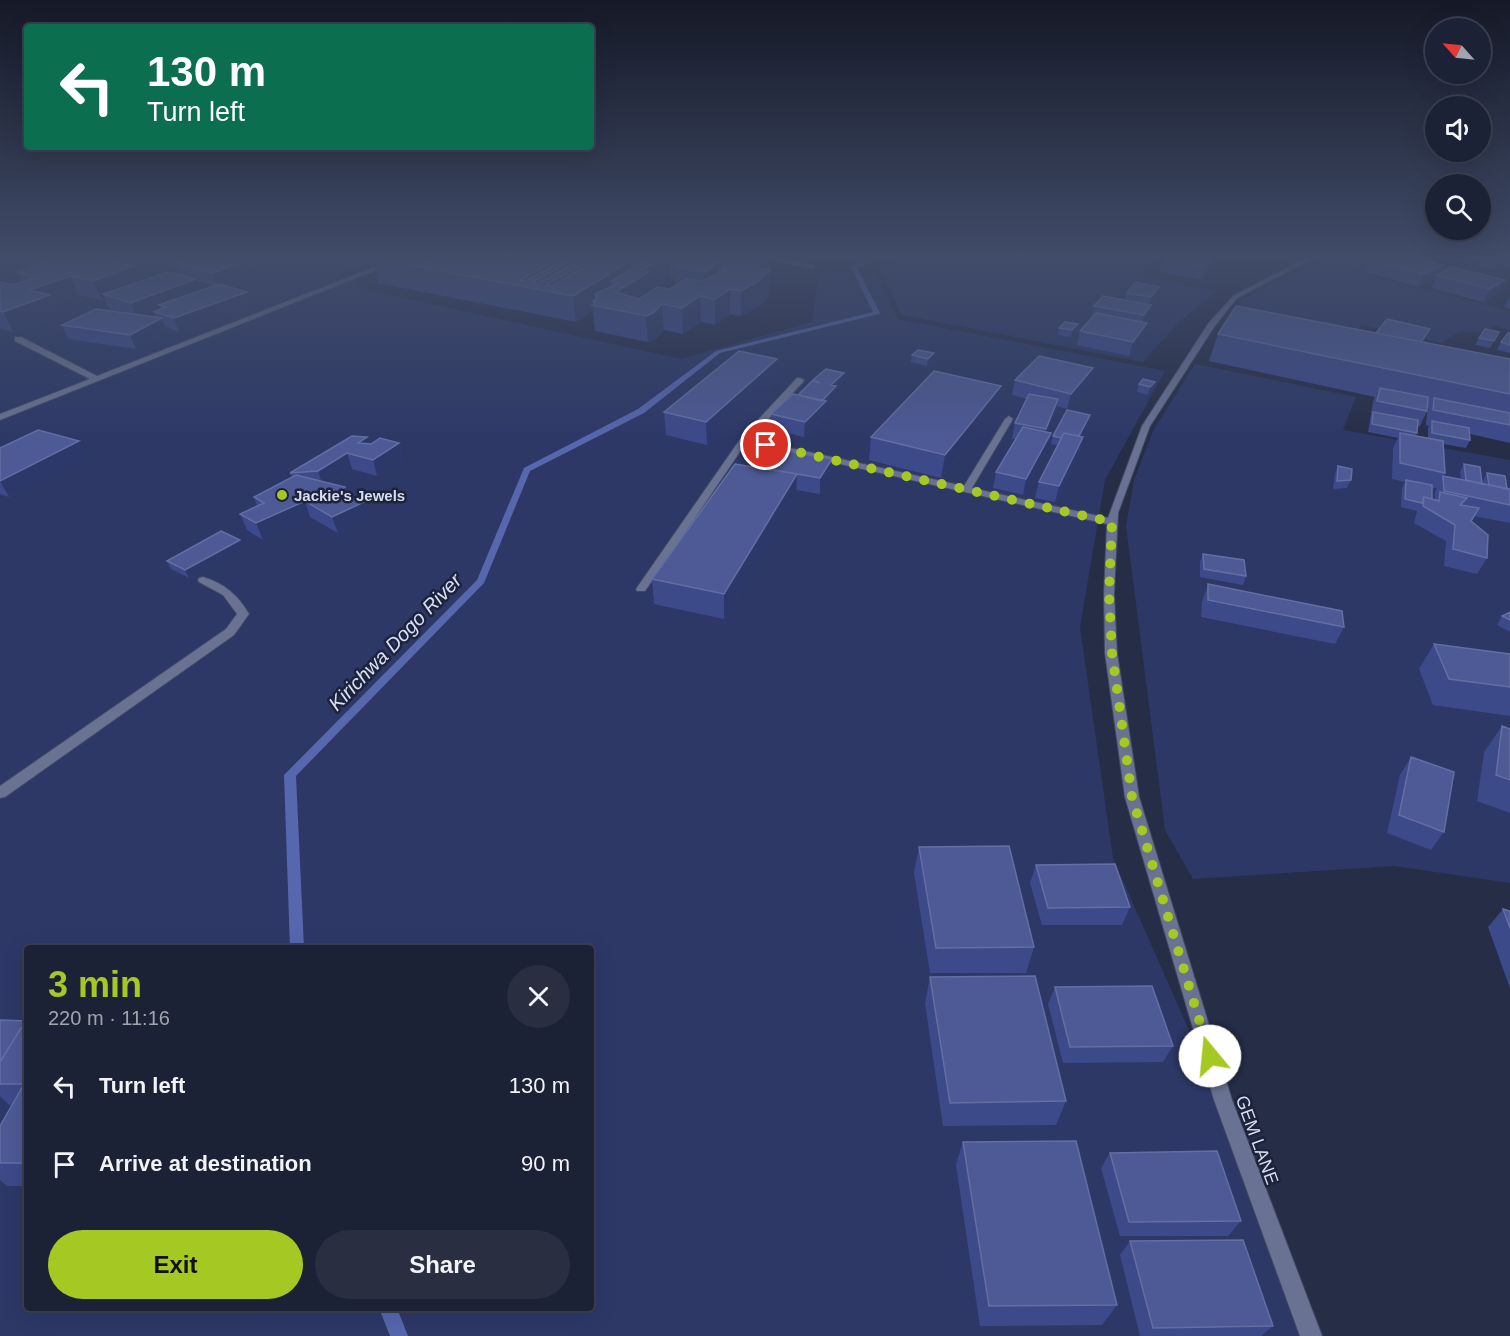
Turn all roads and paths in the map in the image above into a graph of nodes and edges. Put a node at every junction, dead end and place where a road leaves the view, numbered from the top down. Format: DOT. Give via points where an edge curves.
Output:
graph roads {
  1 [pos="253,317"];
  2 [pos="1217,317"];
  3 [pos="18,339"];
  4 [pos="97,379"];
  5 [pos="800,381"];
  6 [pos="0,417"];
  7 [pos="1008,419"];
  8 [pos="744,440"];
  9 [pos="966,490"];
  10 [pos="1112,522"];
  11 [pos="202,580"];
  12 [pos="641,589"];
  13 [pos="0,793"];
  14 [pos="1311,1336"];
  1 -- 4 [label="street"];
  2 -- 10 [label="street, GEM LANE" via="1146,426"];
  3 -- 4 [label="street"];
  4 -- 6 [label="street"];
  5 -- 8 [label="street"];
  7 -- 9 [label="street"];
  8 -- 9 [label="street"];
  8 -- 12 [label="street"];
  9 -- 10 [label="street"];
  10 -- 14 [label="street, GEM LANE" via="1112,653 1132,797 1223,1100"];
  11 -- 13 [label="street" via="219,585 234,597 243,614 230,632"];
}
